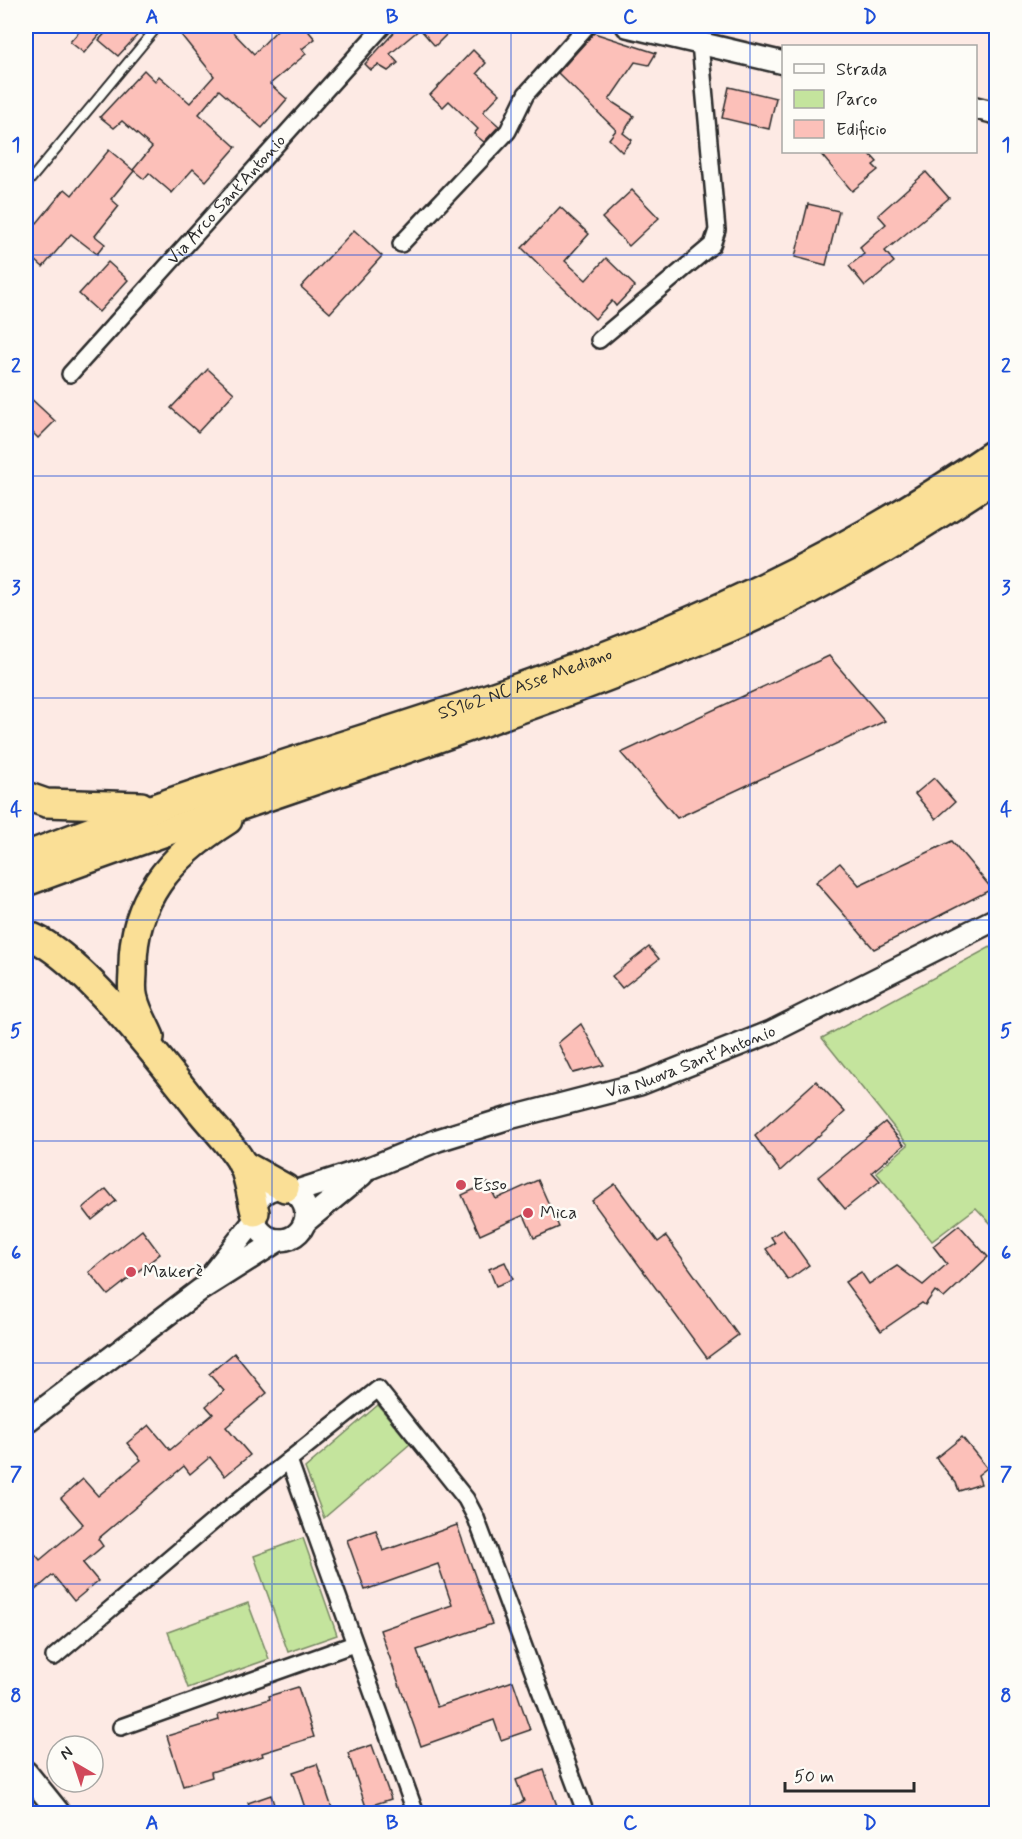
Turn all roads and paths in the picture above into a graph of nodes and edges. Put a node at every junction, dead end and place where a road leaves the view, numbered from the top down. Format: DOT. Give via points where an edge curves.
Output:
graph roads {
  1 [pos="158,26"];
  2 [pos="383,26"];
  3 [pos="587,26"];
  4 [pos="627,26"];
  5 [pos="700,43"];
  6 [pos="782,63"];
  7 [pos="977,108"];
  8 [pos="996,113"];
  9 [pos="26,185"];
  10 [pos="401,244"];
  11 [pos="599,340"];
  12 [pos="70,374"];
  13 [pos="992,463"];
  14 [pos="26,796"];
  15 [pos="262,798"];
  16 [pos="160,806"];
  17 [pos="26,856"];
  18 [pos="26,882"];
  19 [pos="996,919"];
  20 [pos="26,935"];
  21 [pos="160,1060"];
  22 [pos="242,1164"];
  23 [pos="372,1167"];
  24 [pos="290,1190"];
  25 [pos="255,1216"];
  26 [pos="305,1222"];
  27 [pos="279,1240"];
  28 [pos="200,1290"];
  29 [pos="26,1422"];
  30 [pos="289,1460"];
  31 [pos="354,1644"];
  32 [pos="54,1657"];
  33 [pos="121,1727"];
  34 [pos="26,1772"];
  35 [pos="412,1811"];
  36 [pos="60,1814"];
  37 [pos="586,1814"];
  1 -- 9 [label="lane"];
  2 -- 12 [label="street, Via Arco Sant'Antonio"];
  3 -- 10 [label="street" via="526,94 508,131"];
  4 -- 5 [label="street"];
  5 -- 6 [label="street"];
  5 -- 11 [label="street" via="717,230 712,245"];
  7 -- 8 [label="street"];
  13 -- 15 [label="highway, SS162 NC Asse Mediano" via="936,518 730,627 530,705"];
  13 -- 16 [label="highway, SS162 NC Asse Mediano" via="828,555 670,630 425,718"];
  14 -- 16 [label="highway" via="67,805"];
  15 -- 18 [label="highway, SS162 NC Asse Mediano"];
  15 -- 21 [label="highway" via="191,846 164,872 142,910 132,953 133,998"];
  16 -- 17 [label="highway, SS162 NC Asse Mediano"];
  19 -- 23 [label="street, Via Nuova Sant'Antonio" via="771,1032 640,1084 509,1118 438,1140"];
  20 -- 21 [label="highway" via="66,961"];
  21 -- 22 [label="highway"];
  22 -- 24 [label="highway"];
  22 -- 25 [label="highway"];
  23 -- 24 [label="street, Via Nuova Sant'Antonio"];
  23 -- 26 [label="street, Via Nuova Sant'Antonio"];
  24 -- 25 [label="street, Via Nuova Sant'Antonio" via="268,1191 261,1196"];
  24 -- 26 [label="street" via="305,1205"];
  25 -- 27 [label="street" via="264,1234"];
  25 -- 28 [label="street, Via Nuova Sant'Antonio"];
  26 -- 27 [label="street, Via Nuova Sant'Antonio" via="295,1235"];
  27 -- 28 [label="street, Via Nuova Sant'Antonio"];
  28 -- 29 [label="street, Via Nuova Sant'Antonio"];
  30 -- 31 [label="street"];
  30 -- 32 [label="street"];
  30 -- 37 [label="street" via="378,1389 466,1499 476,1518"];
  31 -- 33 [label="street"];
  31 -- 35 [label="street"];
  34 -- 36 [label="street"];
}
